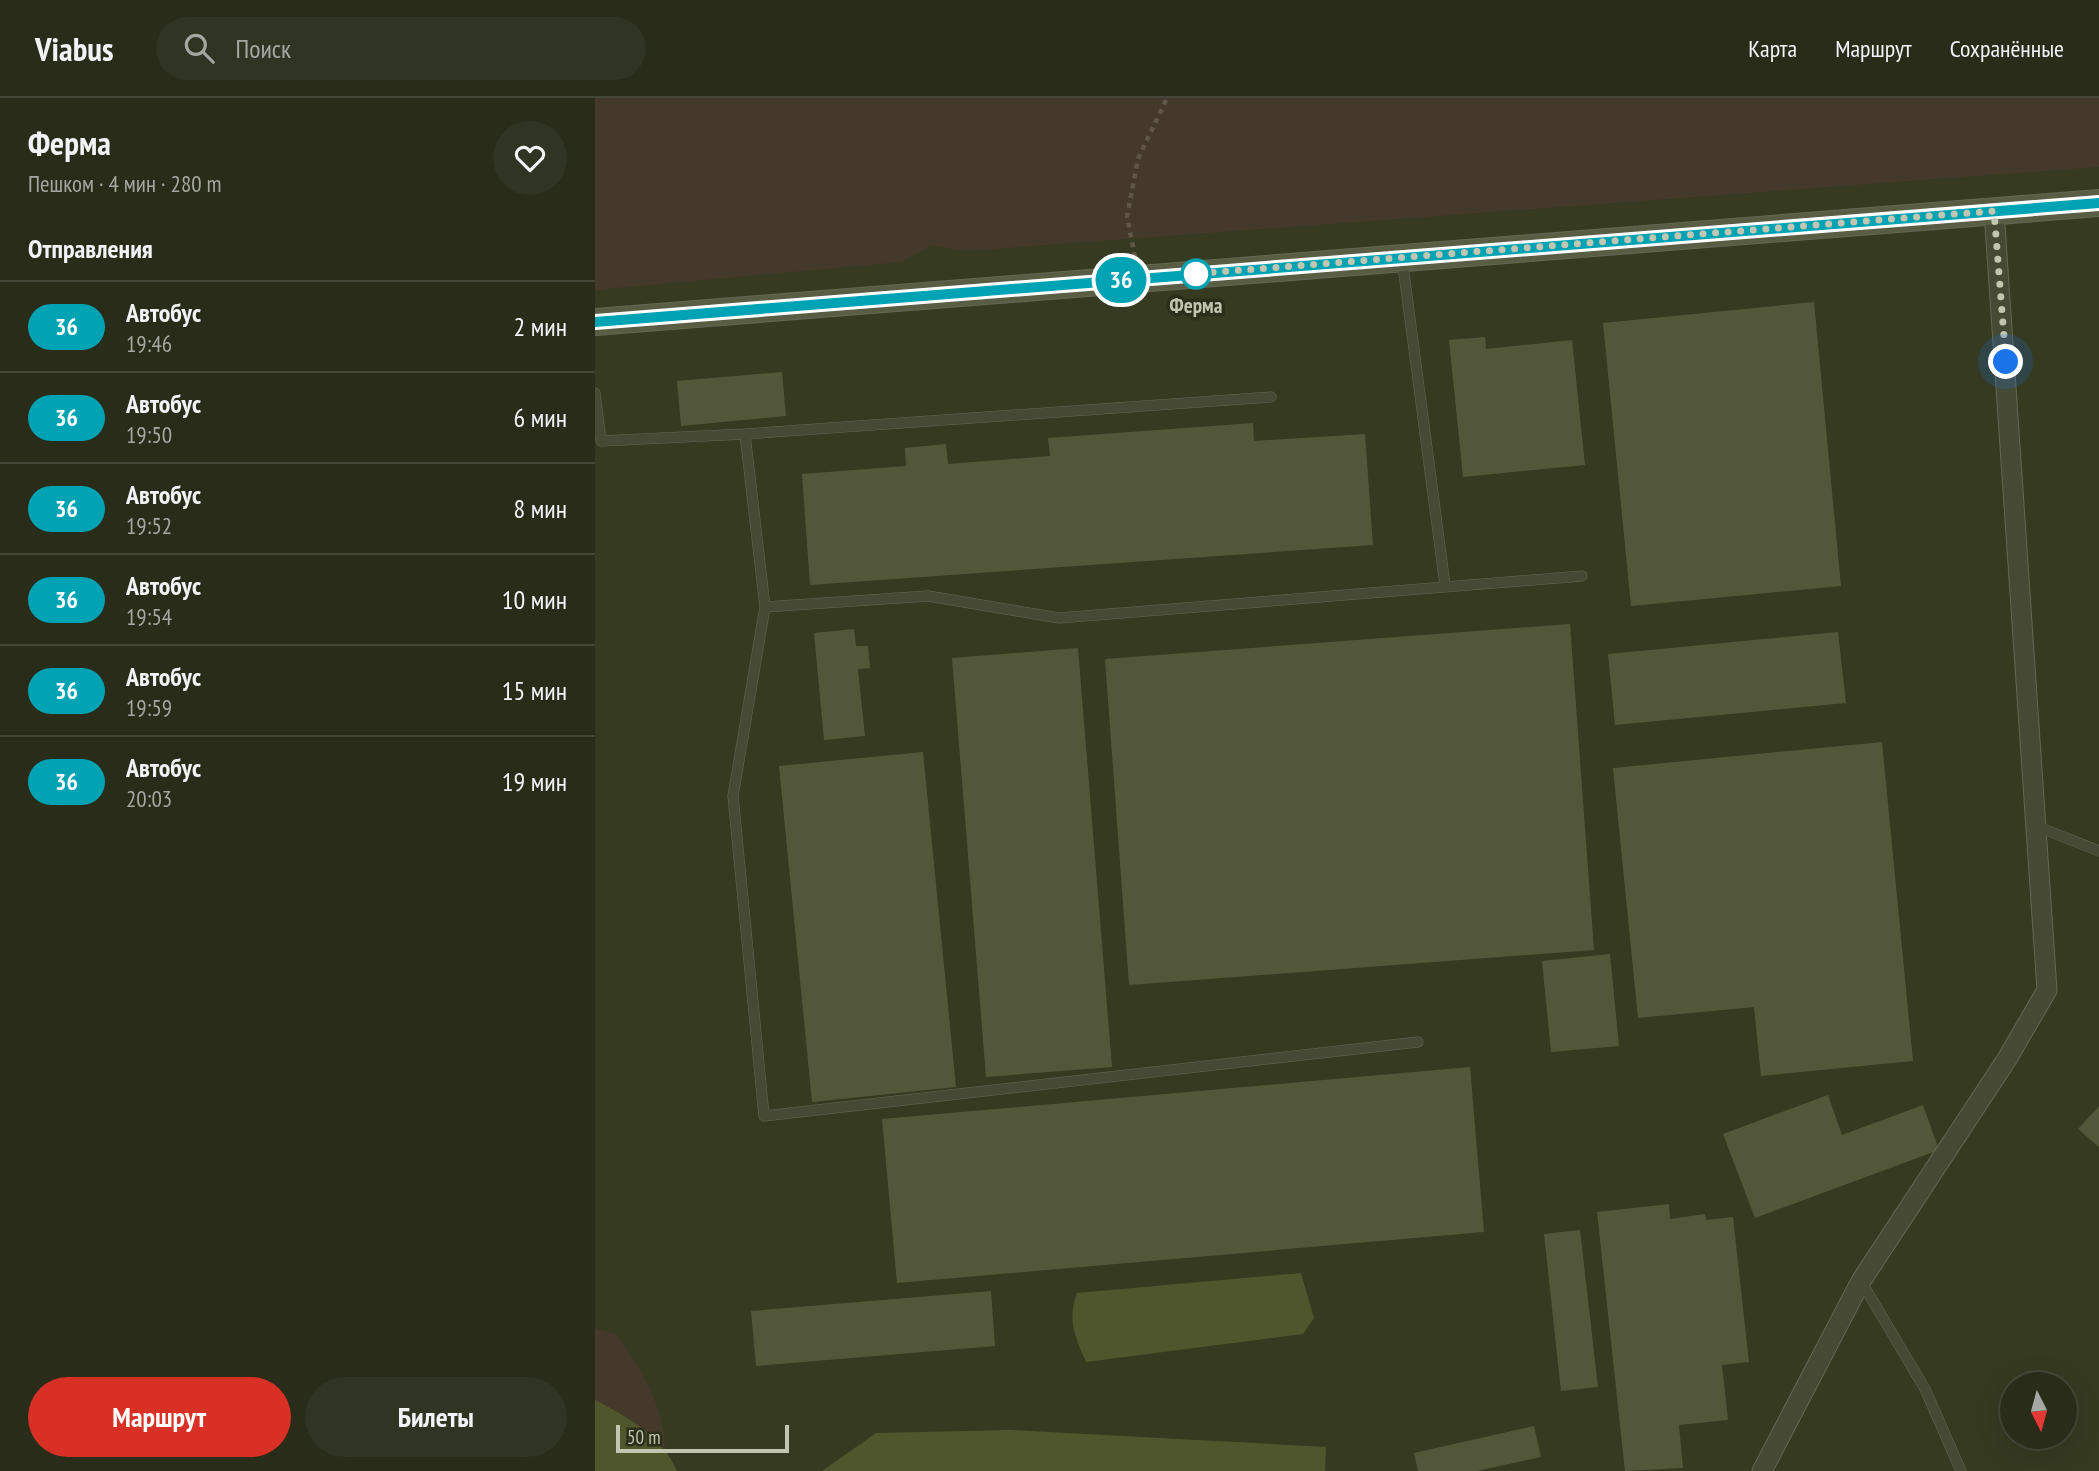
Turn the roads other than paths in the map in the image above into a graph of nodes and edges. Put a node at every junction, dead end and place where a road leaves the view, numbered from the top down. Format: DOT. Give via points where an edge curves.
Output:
graph roads {
  1 [pos="2099,202"];
  2 [pos="1994,211"];
  3 [pos="1402,258"];
  4 [pos="595,322"];
  5 [pos="595,393"];
  6 [pos="1271,397"];
  7 [pos="745,434"];
  8 [pos="1582,576"];
  9 [pos="1445,585"];
  10 [pos="765,607"];
  11 [pos="2038,827"];
  12 [pos="2099,851"];
  13 [pos="1418,1042"];
  14 [pos="1861,1281"];
  15 [pos="1762,1471"];
  16 [pos="1961,1471"];
  1 -- 2 [label="street"];
  2 -- 3 [label="street"];
  2 -- 11 [label="street"];
  3 -- 4 [label="street"];
  3 -- 9 [label="lane"];
  5 -- 7 [label="lane" via="601,442"];
  6 -- 7 [label="lane"];
  7 -- 10 [label="lane"];
  8 -- 9 [label="lane"];
  9 -- 10 [label="lane" via="1059,618 928,596"];
  10 -- 13 [label="lane" via="733,796 764,1116"];
  11 -- 12 [label="lane"];
  11 -- 14 [label="street" via="2047,990"];
  14 -- 15 [label="street"];
  14 -- 16 [label="lane" via="1925,1389"];
}
